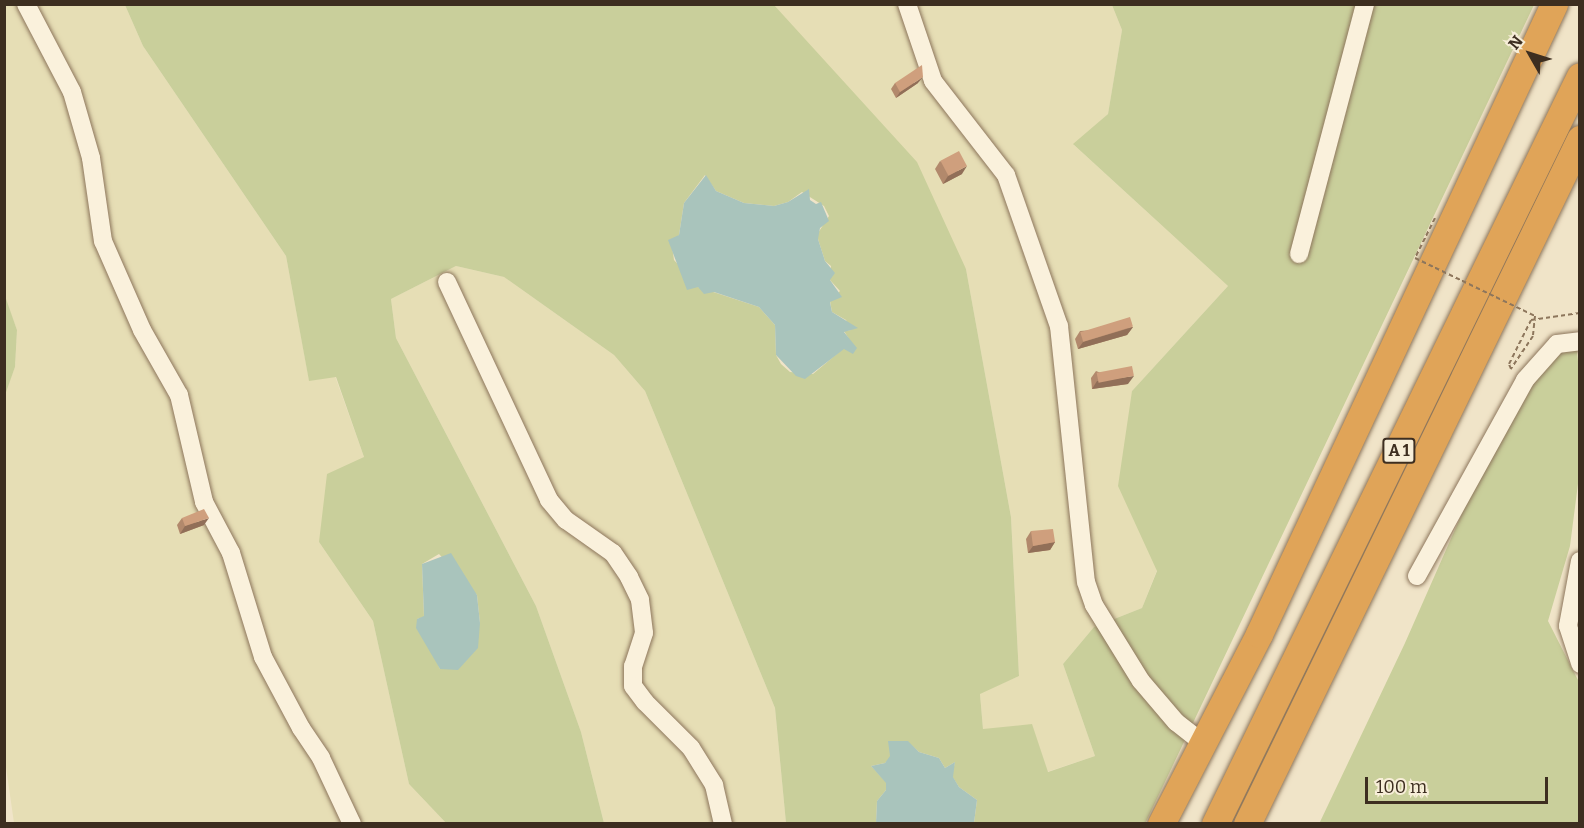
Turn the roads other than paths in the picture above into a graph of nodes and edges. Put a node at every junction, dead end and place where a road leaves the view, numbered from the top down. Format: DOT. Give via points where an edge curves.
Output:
graph roads {
  1 [pos="26,4"];
  2 [pos="907,4"];
  3 [pos="1365,4"];
  4 [pos="1554,4"];
  5 [pos="1570,4"];
  6 [pos="1580,76"];
  7 [pos="1580,139"];
  8 [pos="1299,254"];
  9 [pos="447,282"];
  10 [pos="1580,341"];
  11 [pos="1580,561"];
  12 [pos="1417,576"];
  13 [pos="1580,664"];
  14 [pos="1202,742"];
  15 [pos="352,824"];
  16 [pos="723,824"];
  17 [pos="1161,824"];
  18 [pos="1180,824"];
  19 [pos="1215,824"];
  20 [pos="1247,824"];
  1 -- 15 [label="street" via="72,92 91,158 103,241 142,330 179,395 204,502 231,553 263,657 321,758"];
  2 -- 14 [label="street" via="933,81 1006,175 1059,326 1086,582 1094,605 1141,681 1176,722"];
  3 -- 8 [label="street"];
  4 -- 14 [label="highway" via="1259,634"];
  5 -- 18 [label="highway" via="1271,645"];
  6 -- 19 [label="highway, A 1"];
  7 -- 20 [label="highway, A 1"];
  9 -- 16 [label="street" via="549,500 566,520 613,553 629,577 640,600 644,633 633,666 633,686 691,748 714,786"];
  10 -- 12 [label="street" via="1557,345 1525,380"];
  11 -- 13 [label="street" via="1568,626"];
  14 -- 17 [label="highway"];
}
